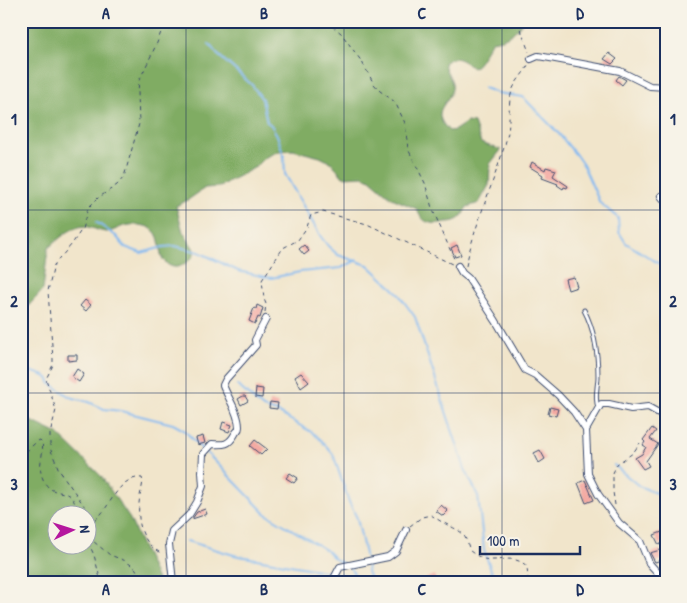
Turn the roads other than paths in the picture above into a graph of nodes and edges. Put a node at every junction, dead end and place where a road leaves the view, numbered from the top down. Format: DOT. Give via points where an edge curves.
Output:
graph roads {
  1 [pos="531,59"];
  2 [pos="666,88"];
  3 [pos="458,266"];
  4 [pos="584,310"];
  5 [pos="266,319"];
  6 [pos="598,408"];
  7 [pos="666,417"];
  8 [pos="586,430"];
  9 [pos="406,530"];
  10 [pos="173,582"];
  11 [pos="332,582"];
  12 [pos="666,582"];
  1 -- 2 [label="street" via="538,56 620,70 650,86"];
  3 -- 8 [label="street" via="525,370 558,395"];
  4 -- 6 [label="lane" via="594,338"];
  5 -- 10 [label="street" via="255,340 256,345 223,385 236,413 239,429 233,440 226,444 212,444 204,454 203,486 197,502 190,515 172,531 169,544"];
  6 -- 7 [label="street" via="606,403 631,409 648,407"];
  6 -- 8 [label="street"];
  8 -- 12 [label="street" via="588,474 598,494 619,523 640,542 649,563"];
  9 -- 11 [label="street" via="396,551 388,557 340,567"];
}
